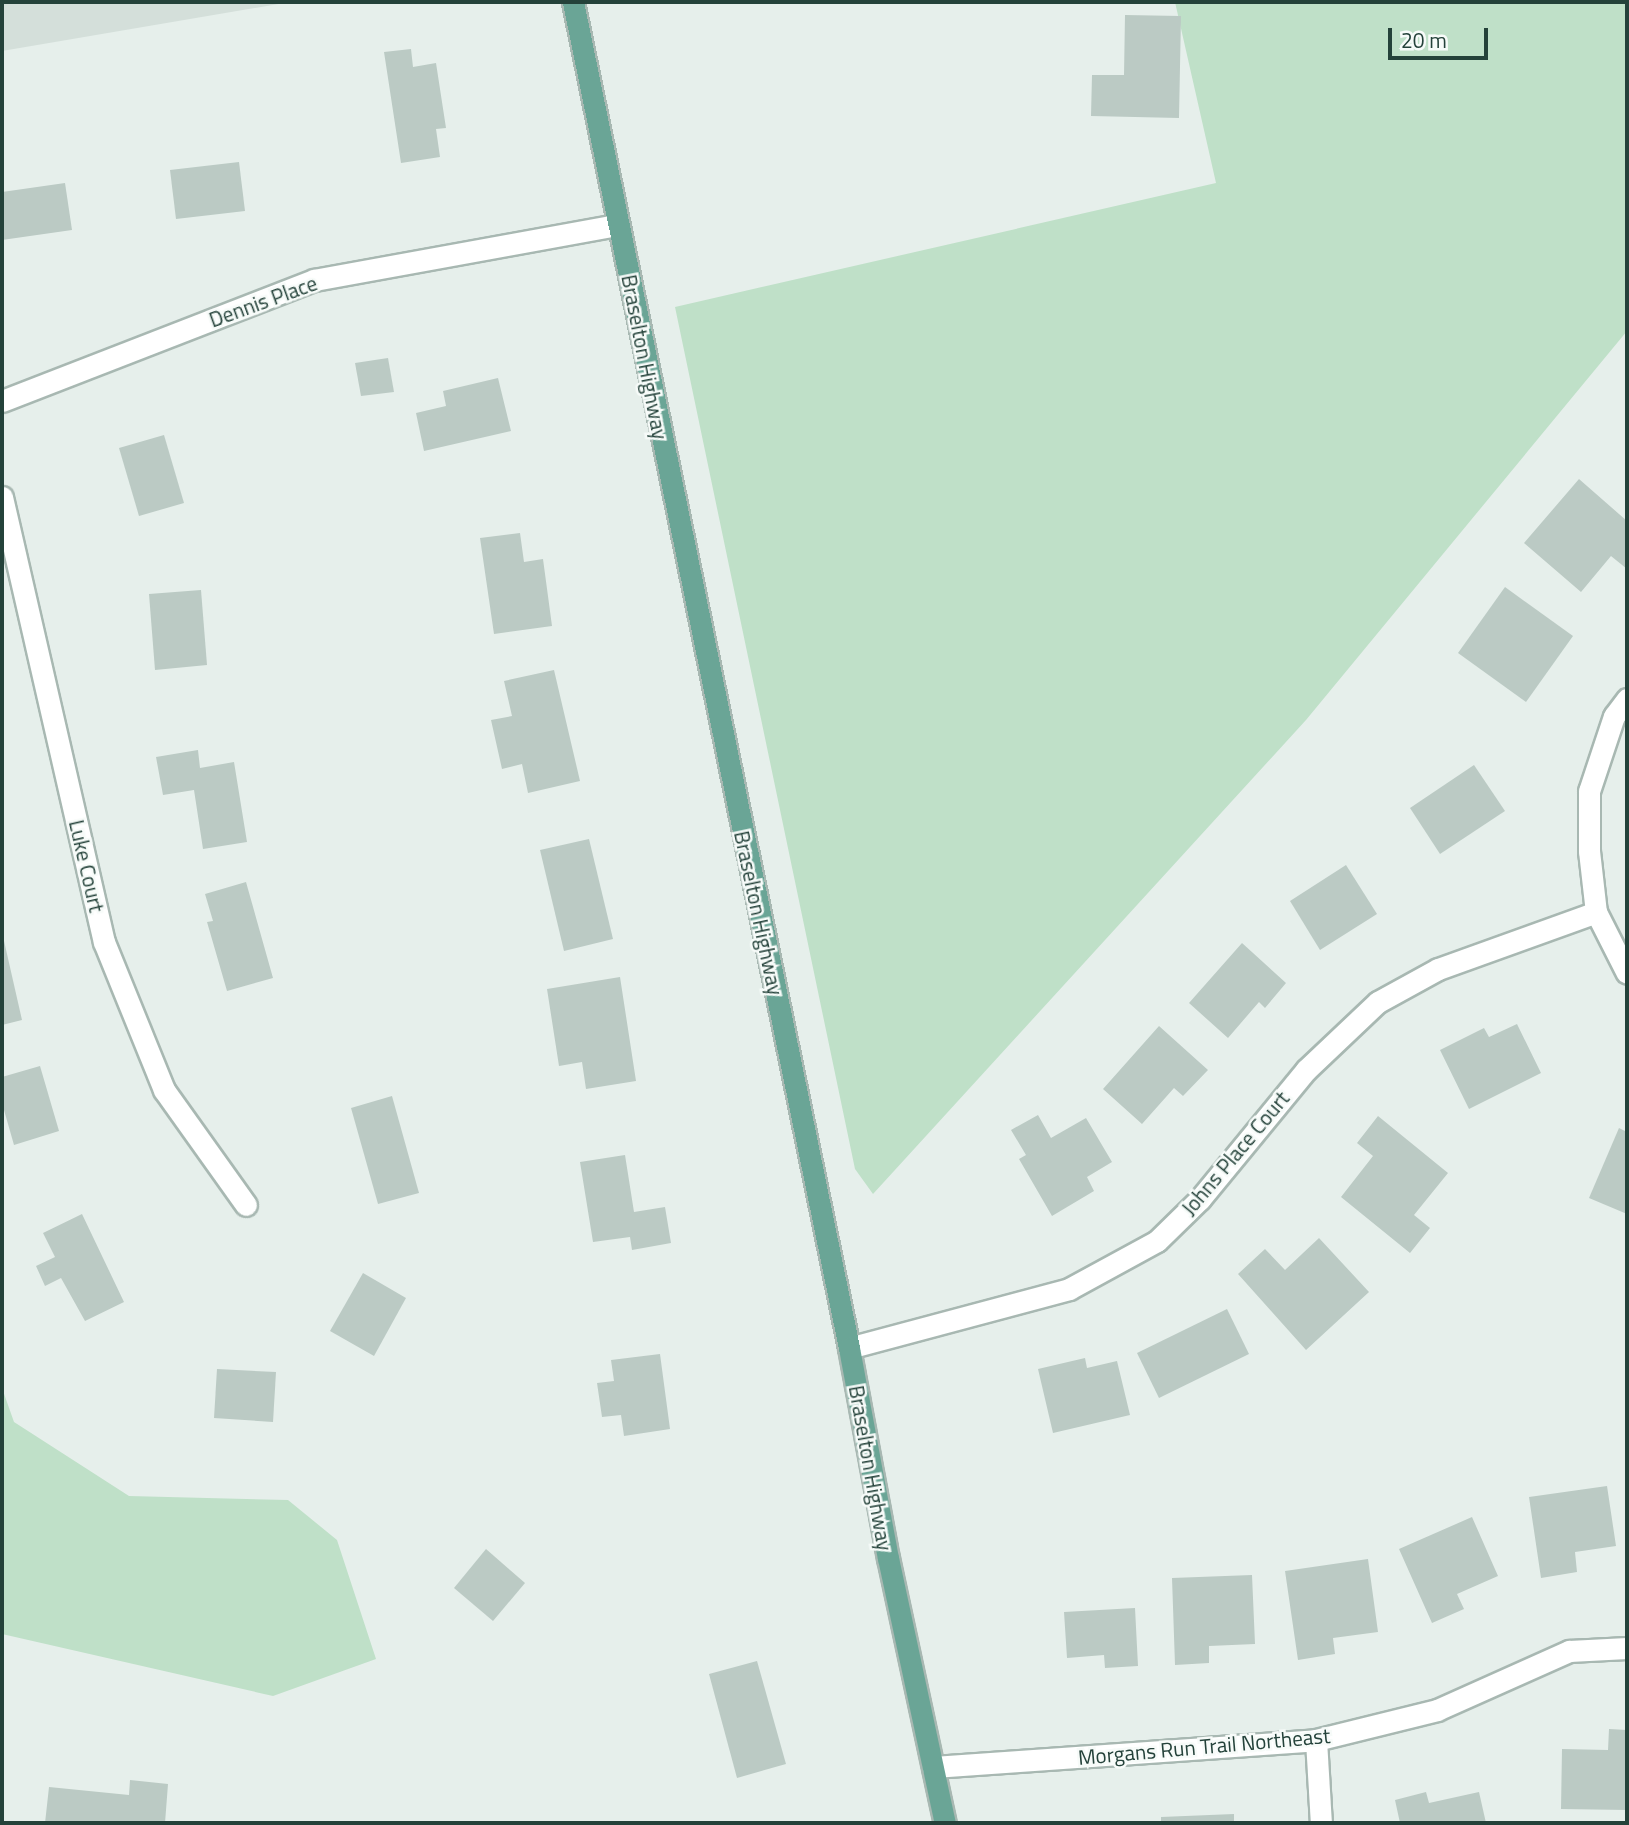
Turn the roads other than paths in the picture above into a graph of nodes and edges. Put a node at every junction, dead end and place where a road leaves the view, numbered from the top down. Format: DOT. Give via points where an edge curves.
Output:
graph roads {
  1 [pos="573,2"];
  2 [pos="618,225"];
  3 [pos="2,401"];
  4 [pos="2,496"];
  5 [pos="1627,699"];
  6 [pos="1596,912"];
  7 [pos="1627,973"];
  8 [pos="246,1205"];
  9 [pos="849,1349"];
  10 [pos="1627,1648"];
  11 [pos="1316,1740"];
  12 [pos="933,1767"];
  13 [pos="945,1823"];
  14 [pos="1321,1823"];
  1 -- 2 [label="main road, Braselton Highway"];
  2 -- 3 [label="street, Dennis Place" via="314,280"];
  2 -- 9 [label="main road, Braselton Highway"];
  4 -- 8 [label="street, Luke Court" via="104,942 164,1090"];
  5 -- 6 [label="street" via="1614,716 1589,792"];
  6 -- 7 [label="street"];
  6 -- 9 [label="street, Johns Place Court" via="1438,969 1378,1002 1306,1070 1200,1199 1157,1241 1069,1289"];
  9 -- 12 [label="main road, Braselton Highway"];
  10 -- 11 [label="street, Morgans Run Trail Northeast" via="1569,1651 1437,1710"];
  11 -- 12 [label="street, Morgans Run Trail Northeast"];
  11 -- 14 [label="street"];
  12 -- 13 [label="main road, Braselton Highway"];
}
